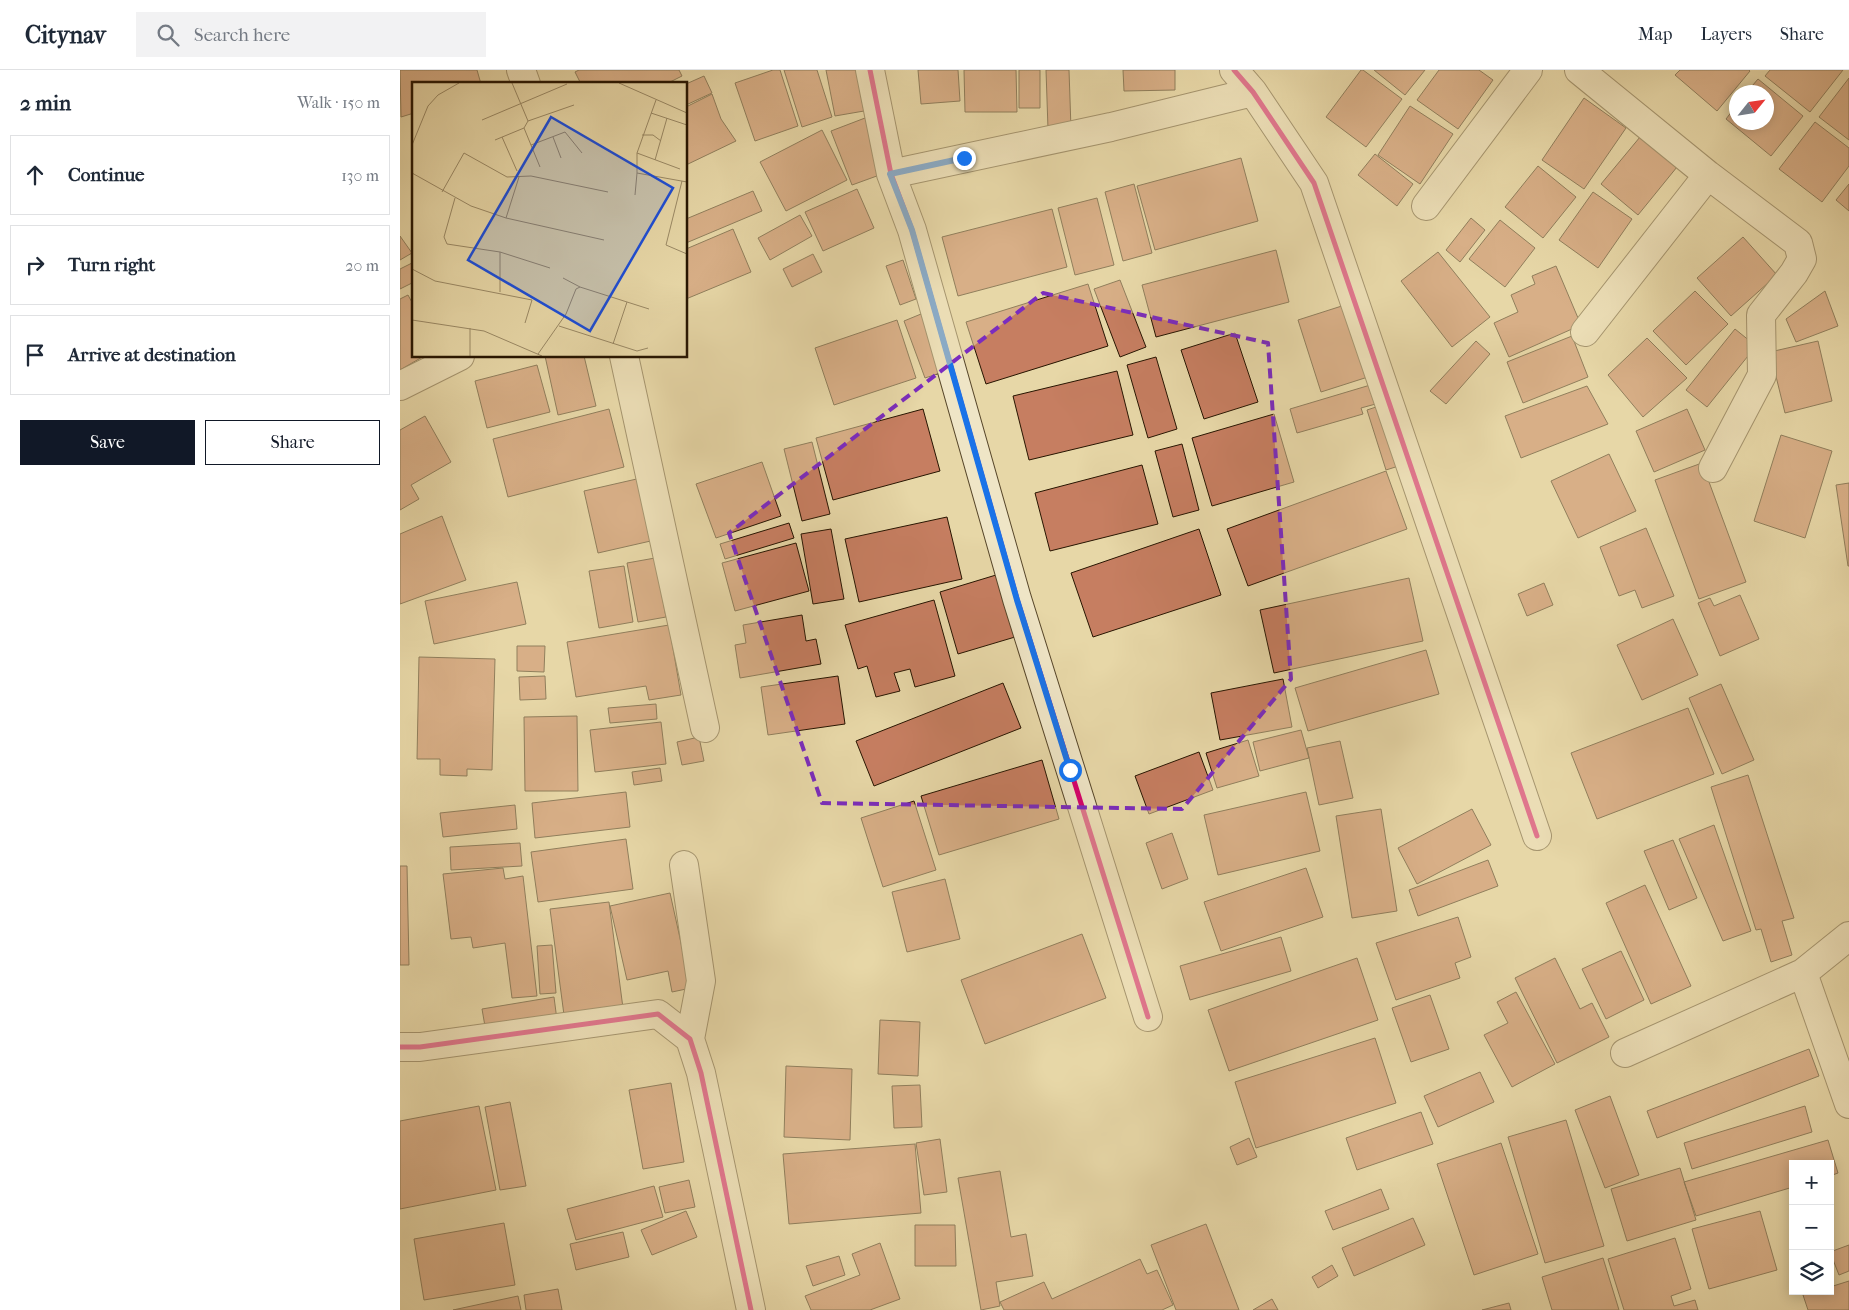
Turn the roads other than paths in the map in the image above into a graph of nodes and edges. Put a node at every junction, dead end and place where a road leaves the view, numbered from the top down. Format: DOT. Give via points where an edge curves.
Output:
graph roads {
  1 [pos="520,70"];
  2 [pos="870,70"];
  3 [pos="1234,70"];
  4 [pos="1528,70"];
  5 [pos="1579,70"];
  6 [pos="525,82"];
  7 [pos="1253,92"];
  8 [pos="890,174"];
  9 [pos="1708,174"];
  10 [pos="1426,206"];
  11 [pos="1586,332"];
  12 [pos="456,358"];
  13 [pos="624,358"];
  14 [pos="400,386"];
  15 [pos="1713,468"];
  16 [pos="705,728"];
  17 [pos="1537,836"];
  18 [pos="684,865"];
  19 [pos="1849,936"];
  20 [pos="1802,973"];
  21 [pos="1148,1017"];
  22 [pos="690,1039"];
  23 [pos="400,1047"];
  24 [pos="1625,1053"];
  25 [pos="1849,1104"];
  26 [pos="751,1310"];
  1 -- 6 [label="street"];
  2 -- 8 [label="street"];
  3 -- 7 [label="street"];
  4 -- 10 [label="street"];
  5 -- 9 [label="street"];
  7 -- 8 [label="street" via="1111,127"];
  7 -- 17 [label="street" via="1314,183"];
  8 -- 21 [label="street" via="912,230 1017,600"];
  9 -- 11 [label="street"];
  9 -- 15 [label="street" via="1798,243 1802,259 1761,315 1762,375"];
  12 -- 14 [label="street"];
  13 -- 16 [label="street"];
  18 -- 22 [label="street" via="701,981"];
  19 -- 20 [label="street"];
  20 -- 24 [label="street"];
  20 -- 25 [label="street"];
  22 -- 23 [label="street" via="658,1014 420,1047"];
  22 -- 26 [label="street" via="701,1073"];
}
